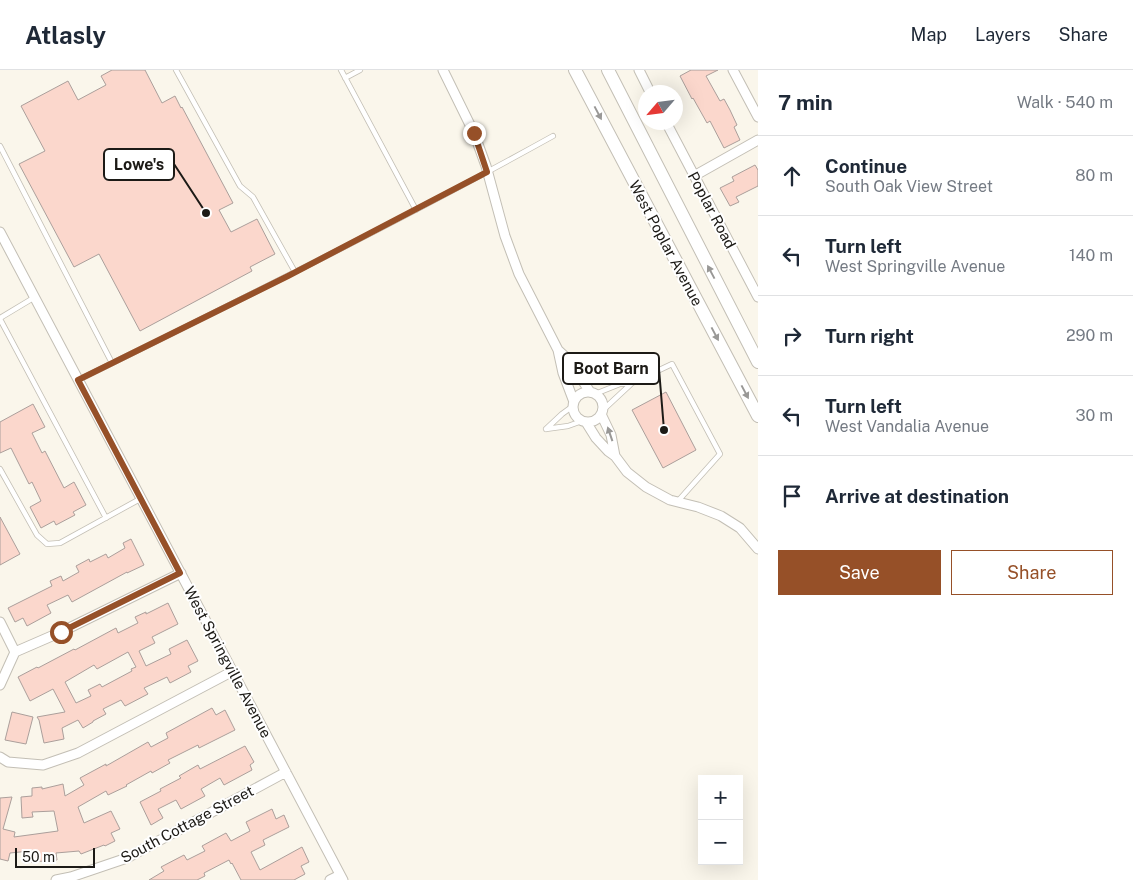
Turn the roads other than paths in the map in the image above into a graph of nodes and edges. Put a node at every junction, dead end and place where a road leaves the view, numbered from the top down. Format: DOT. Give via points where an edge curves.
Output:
graph roads {
  1 [pos="176,70"];
  2 [pos="341,70"];
  3 [pos="360,70"];
  4 [pos="443,70"];
  5 [pos="575,70"];
  6 [pos="608,70"];
  7 [pos="639,70"];
  8 [pos="732,70"];
  9 [pos="345,78"];
  10 [pos="646,85"];
  11 [pos="758,117"];
  12 [pos="670,130"];
  13 [pos="553,136"];
  14 [pos="758,140"];
  15 [pos="0,146"];
  16 [pos="487,172"];
  17 [pos="694,176"];
  18 [pos="416,210"];
  19 [pos="0,232"];
  20 [pos="295,272"];
  21 [pos="758,295"];
  22 [pos="34,297"];
  23 [pos="0,318"];
  24 [pos="558,350"];
  25 [pos="758,362"];
  26 [pos="112,363"];
  27 [pos="78,380"];
  28 [pos="632,383"];
  29 [pos="592,393"];
  30 [pos="574,404"];
  31 [pos="602,412"];
  32 [pos="758,416"];
  33 [pos="584,422"];
  34 [pos="615,456"];
  35 [pos="0,469"];
  36 [pos="141,498"];
  37 [pos="677,502"];
  38 [pos="106,518"];
  39 [pos="758,549"];
  40 [pos="180,573"];
  41 [pos="0,622"];
  42 [pos="15,652"];
  43 [pos="232,671"];
  44 [pos="0,685"];
  45 [pos="0,757"];
  46 [pos="286,772"];
  47 [pos="342,877"];
  48 [pos="56,880"];
  49 [pos="330,880"];
  1 -- 20 [label="lane" via="240,186 253,197"];
  2 -- 9 [label="lane"];
  3 -- 9 [label="lane"];
  4 -- 16 [label="street" via="474,133"];
  5 -- 32 [label="main road, West Poplar Avenue, one-way"];
  25 -- 6 [label="main road, West Poplar Avenue, one-way"];
  7 -- 10 [label="street"];
  8 -- 11 [label="street"];
  9 -- 18 [label="lane"];
  12 -- 17 [label="street, Poplar Road"];
  13 -- 16 [label="lane"];
  14 -- 17 [label="street"];
  15 -- 26 [label="lane"];
  16 -- 18 [label="lane"];
  16 -- 24 [label="street" via="519,274"];
  17 -- 21 [label="street, Poplar Road"];
  18 -- 20 [label="lane"];
  19 -- 22 [label="street, West Springville Avenue"];
  20 -- 26 [label="lane"];
  22 -- 23 [label="lane"];
  22 -- 27 [label="street, West Springville Avenue"];
  23 -- 38 [label="lane"];
  24 -- 29 [label="street" via="570,361"];
  24 -- 30 [label="street"];
  26 -- 27 [label="lane"];
  27 -- 36 [label="street, West Springville Avenue"];
  28 -- 29 [label="lane"];
  28 -- 31 [label="lane"];
  28 -- 37 [label="lane" via="672,364 720,454"];
  29 -- 30 [label="street" via="581,394"];
  29 -- 31 [label="street" via="602,400"];
  30 -- 33 [label="street" via="576,416"];
  30 -- 33 [label="lane" via="546,429"];
  31 -- 33 [label="street" via="595,421"];
  34 -- 31 [label="street, one-way"];
  33 -- 34 [label="street"];
  34 -- 37 [label="street" via="627,472 646,487"];
  35 -- 38 [label="lane" via="36,535 47,544 60,542"];
  36 -- 38 [label="lane"];
  36 -- 40 [label="street, West Springville Avenue"];
  37 -- 39 [label="street" via="721,516 740,528"];
  40 -- 42 [label="street"];
  40 -- 43 [label="street, West Springville Avenue"];
  41 -- 42 [label="street"];
  42 -- 44 [label="street"];
  43 -- 45 [label="street" via="78,753 43,765 8,762"];
  43 -- 46 [label="street, West Springville Avenue"];
  46 -- 47 [label="street, West Springville Avenue"];
  46 -- 48 [label="street, South Cottage Street" via="126,858"];
  47 -- 49 [label="street"];
}
